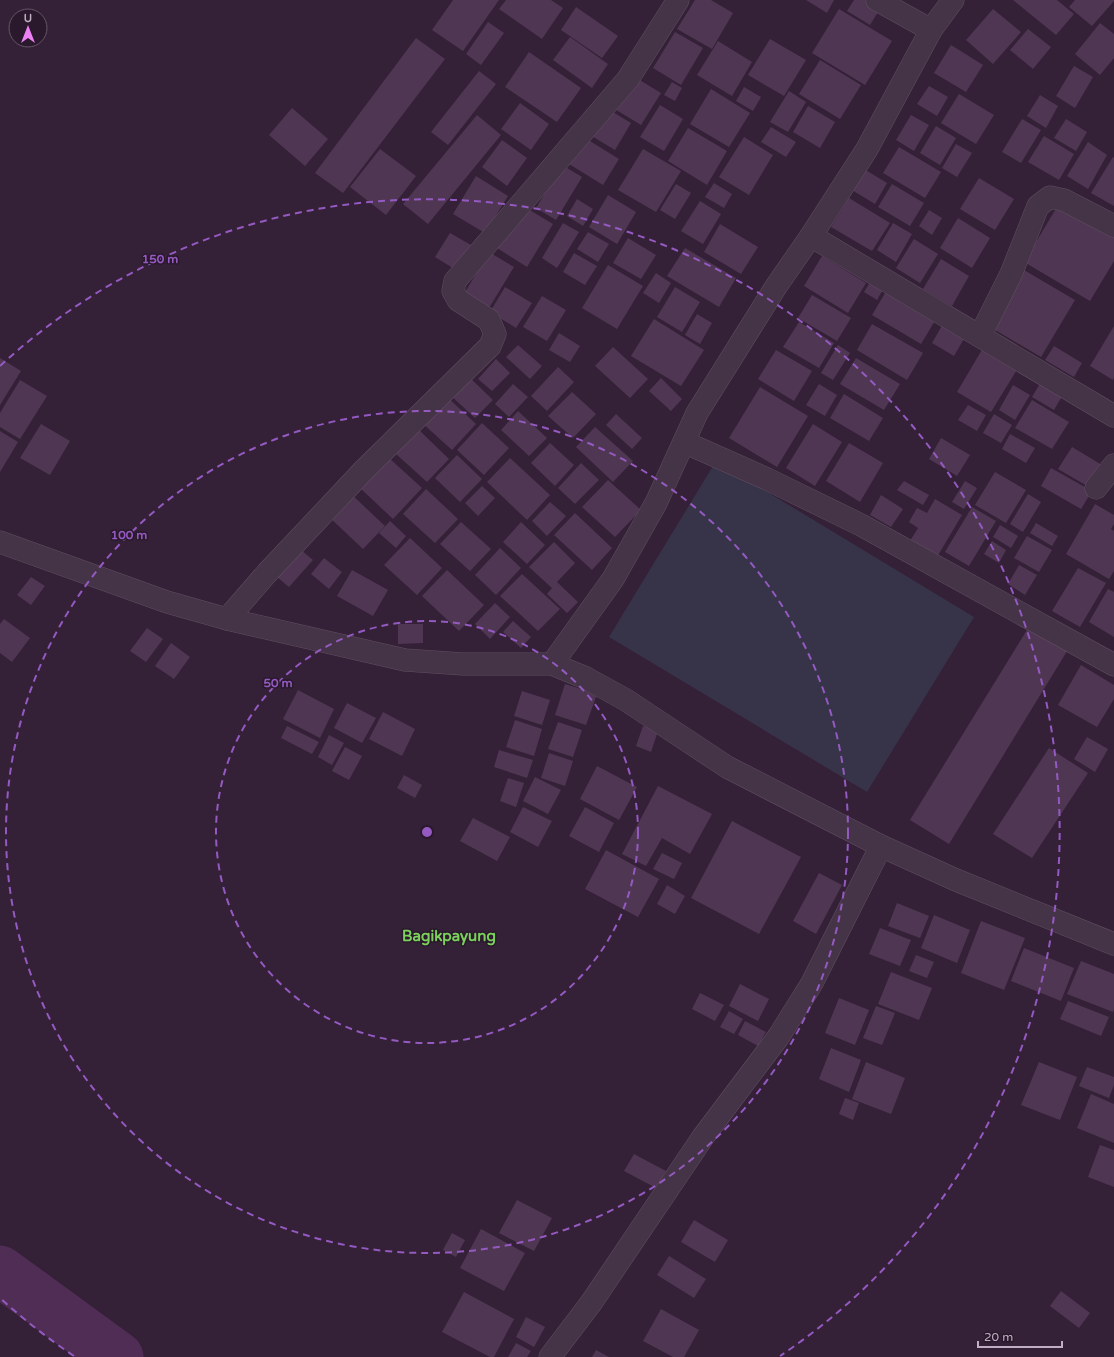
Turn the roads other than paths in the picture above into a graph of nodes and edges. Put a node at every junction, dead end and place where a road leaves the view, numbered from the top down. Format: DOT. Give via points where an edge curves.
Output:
graph roads {
  1 [pos="678,0"];
  2 [pos="877,0"];
  3 [pos="953,0"];
  4 [pos="931,30"];
  5 [pos="1114,226"];
  6 [pos="811,236"];
  7 [pos="980,336"];
  8 [pos="1114,416"];
  9 [pos="684,442"];
  10 [pos="1114,465"];
  11 [pos="1096,488"];
  12 [pos="0,542"];
  13 [pos="227,619"];
  14 [pos="552,664"];
  15 [pos="1114,665"];
  16 [pos="881,846"];
  17 [pos="1114,944"];
  18 [pos="550,1357"];
  1 -- 13 [label="street" via="628,79 455,281 453,292 458,300 489,320 495,334 490,346 364,470"];
  2 -- 4 [label="street"];
  3 -- 4 [label="street"];
  4 -- 6 [label="street" via="867,149"];
  5 -- 7 [label="street" via="1064,200 1050,197 1038,206 1011,274"];
  6 -- 7 [label="street"];
  6 -- 9 [label="street" via="777,284 697,413"];
  7 -- 8 [label="street"];
  9 -- 14 [label="street" via="656,503 613,579"];
  9 -- 15 [label="street" via="861,525"];
  10 -- 11 [label="street"];
  12 -- 13 [label="street" via="167,602"];
  13 -- 14 [label="street" via="405,660 463,664"];
  14 -- 16 [label="street" via="586,678 626,700 727,766"];
  16 -- 17 [label="street" via="956,880"];
  16 -- 18 [label="street" via="812,983 779,1036 703,1137 591,1303"];
}
